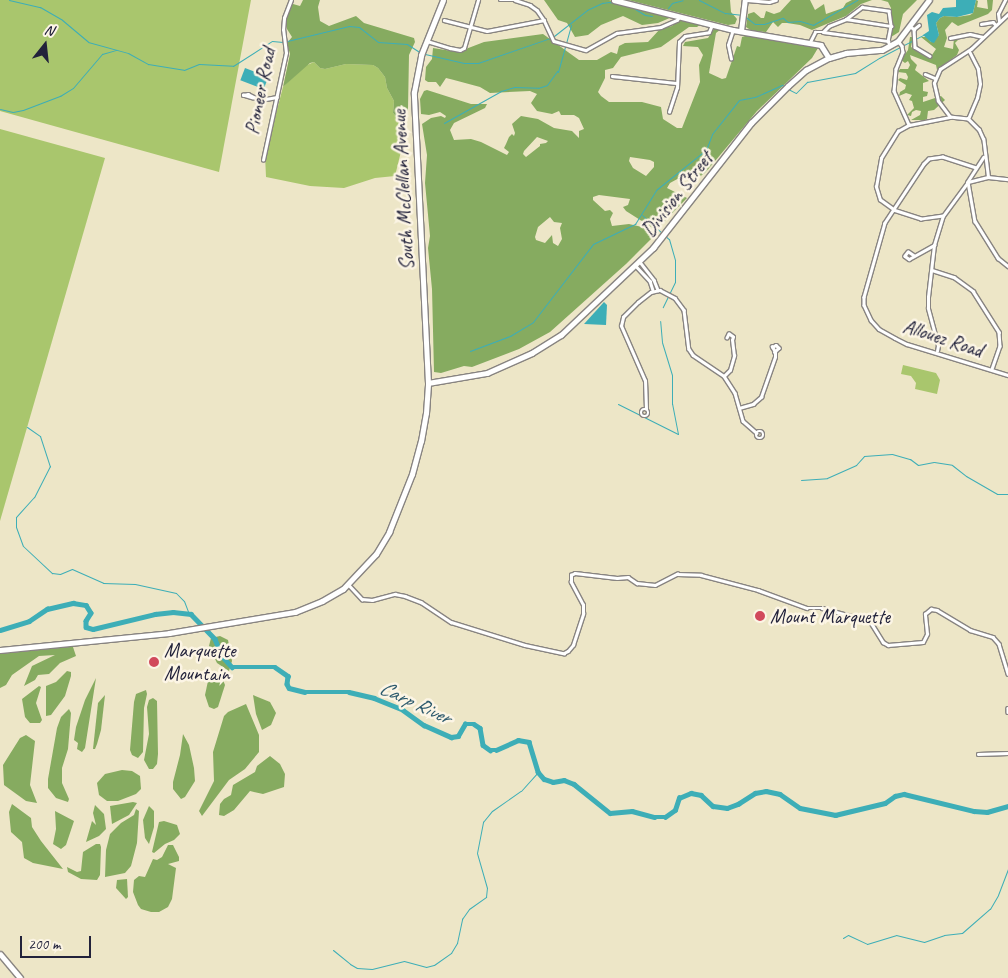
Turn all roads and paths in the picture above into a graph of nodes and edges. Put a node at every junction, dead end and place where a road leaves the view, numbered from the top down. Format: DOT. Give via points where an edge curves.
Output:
graph roads {
  1 [pos="291,0"];
  2 [pos="444,0"];
  3 [pos="478,0"];
  4 [pos="500,0"];
  5 [pos="614,0"];
  6 [pos="746,0"];
  7 [pos="776,0"];
  8 [pos="929,0"];
  9 [pos="1005,0"];
  10 [pos="1008,14"];
  11 [pos="679,16"];
  12 [pos="846,19"];
  13 [pos="444,20"];
  14 [pos="544,20"];
  15 [pos="999,20"];
  16 [pos="981,24"];
  17 [pos="996,24"];
  18 [pos="712,25"];
  19 [pos="919,25"];
  20 [pos="891,26"];
  21 [pos="470,28"];
  22 [pos="912,28"];
  23 [pos="733,30"];
  24 [pos="741,32"];
  25 [pos="823,32"];
  26 [pos="983,37"];
  27 [pos="950,38"];
  28 [pos="425,40"];
  29 [pos="888,41"];
  30 [pos="810,42"];
  31 [pos="898,42"];
  32 [pos="891,46"];
  33 [pos="969,51"];
  34 [pos="930,56"];
  35 [pos="828,58"];
  36 [pos="731,59"];
  37 [pos="926,74"];
  38 [pos="612,76"];
  39 [pos="936,78"];
  40 [pos="676,83"];
  41 [pos="277,97"];
  42 [pos="253,98"];
  43 [pos="668,112"];
  44 [pos="950,117"];
  45 [pos="968,119"];
  46 [pos="909,125"];
  47 [pos="984,158"];
  48 [pos="263,160"];
  49 [pos="976,168"];
  50 [pos="988,177"];
  51 [pos="1008,179"];
  52 [pos="968,182"];
  53 [pos="894,210"];
  54 [pos="944,216"];
  55 [pos="934,244"];
  56 [pos="914,256"];
  57 [pos="638,264"];
  58 [pos="1008,266"];
  59 [pos="932,270"];
  60 [pos="658,290"];
  61 [pos="653,291"];
  62 [pos="732,340"];
  63 [pos="776,352"];
  64 [pos="936,352"];
  65 [pos="992,369"];
  66 [pos="1008,374"];
  67 [pos="724,376"];
  68 [pos="428,383"];
  69 [pos="739,408"];
  70 [pos="646,409"];
  71 [pos="757,433"];
  72 [pos="348,584"];
  73 [pos="0,650"];
  74 [pos="1008,674"];
  75 [pos="1008,708"];
  76 [pos="1008,712"];
  77 [pos="1008,753"];
  78 [pos="978,754"];
  79 [pos="0,954"];
  80 [pos="20,978"];
  1 -- 41 [label="street, Pioneer Road" via="284,18 286,53"];
  2 -- 28 [label="main road, South McClellan Avenue"];
  3 -- 21 [label="street"];
  4 -- 14 [label="street" via="515,0 530,6"];
  5 -- 11 [label="street"];
  6 -- 7 [label="street"];
  6 -- 24 [label="street"];
  8 -- 22 [label="street, Division Street"];
  9 -- 15 [label="street" via="998,14"];
  10 -- 15 [label="street"];
  11 -- 14 [label="street" via="662,27 617,33 581,50 554,41"];
  11 -- 18 [label="street"];
  12 -- 20 [label="street"];
  12 -- 20 [label="street" via="862,7 889,11"];
  12 -- 25 [label="street"];
  13 -- 21 [label="street"];
  14 -- 21 [label="street" via="487,31"];
  15 -- 17 [label="street"];
  16 -- 17 [label="street"];
  17 -- 26 [label="street"];
  18 -- 23 [label="street"];
  18 -- 40 [label="street" via="708,32 684,37 679,42"];
  19 -- 22 [label="street"];
  20 -- 29 [label="street"];
  21 -- 28 [label="street" via="466,44 460,50"];
  22 -- 31 [label="street, Division Street"];
  22 -- 34 [label="street" via="915,47"];
  23 -- 24 [label="street"];
  23 -- 36 [label="street" via="728,45"];
  24 -- 30 [label="street"];
  25 -- 29 [label="street"];
  25 -- 30 [label="street" via="815,32"];
  26 -- 27 [label="street" via="970,34"];
  26 -- 33 [label="street"];
  28 -- 68 [label="main road, South McClellan Avenue" via="414,106"];
  29 -- 32 [label="street"];
  30 -- 35 [label="street" via="821,45"];
  31 -- 32 [label="street, Division Street"];
  31 -- 46 [label="street" via="903,52 896,68 894,91"];
  32 -- 35 [label="street, Division Street"];
  33 -- 39 [label="street" via="944,65"];
  33 -- 45 [label="street" via="978,69 980,84"];
  35 -- 57 [label="street, Division Street" via="806,70 770,103"];
  37 -- 39 [label="street"];
  38 -- 40 [label="street"];
  39 -- 44 [label="street" via="936,96"];
  40 -- 43 [label="street"];
  41 -- 42 [label="street" via="267,100"];
  41 -- 48 [label="street, Pioneer Road"];
  44 -- 45 [label="street"];
  44 -- 46 [label="street"];
  45 -- 47 [label="street" via="981,135"];
  46 -- 53 [label="street" via="898,131 888,145 877,174 878,196"];
  47 -- 49 [label="street"];
  47 -- 50 [label="street"];
  49 -- 52 [label="street"];
  49 -- 53 [label="street, Allouez Road" via="943,157 928,159"];
  50 -- 51 [label="street"];
  50 -- 52 [label="street"];
  52 -- 54 [label="street"];
  52 -- 58 [label="street" via="976,221 998,258"];
  53 -- 54 [label="street" via="921,219"];
  53 -- 64 [label="street, Allouez Road" via="885,223 864,297 866,312 879,329"];
  54 -- 55 [label="street"];
  55 -- 56 [label="street"];
  55 -- 59 [label="street"];
  57 -- 60 [label="street" via="654,280"];
  57 -- 61 [label="street"];
  57 -- 68 [label="street, Division Street" via="576,323 542,347 488,373"];
  59 -- 64 [label="street" via="928,308 938,346"];
  59 -- 65 [label="street" via="954,277 973,291 999,332 1000,346"];
  60 -- 61 [label="street"];
  60 -- 67 [label="street" via="675,298 684,310 693,355"];
  61 -- 70 [label="street" via="623,317 621,326 645,381"];
  62 -- 67 [label="street" via="734,356 730,370"];
  63 -- 69 [label="street" via="761,397 753,404"];
  64 -- 65 [label="street, Allouez Road"];
  65 -- 66 [label="street, Allouez Road"];
  67 -- 69 [label="street"];
  68 -- 72 [label="main road, South McClellan Avenue" via="421,441 394,519 376,554"];
  69 -- 71 [label="street" via="742,421"];
  72 -- 73 [label="main road, South McClellan Avenue" via="322,601 296,612 200,629"];
  72 -- 74 [label="street" via="362,599 400,595 421,602 451,622 525,645 564,653 573,645 583,614 583,605 570,582 571,575 628,577 637,583 655,585 677,574 701,575 758,590 807,608 822,608 870,621 888,645 923,642 927,634 926,614 937,610 970,630 993,637 999,644"];
  75 -- 76 [label="street"];
  77 -- 78 [label="street"];
  79 -- 80 [label="main road"];
}
